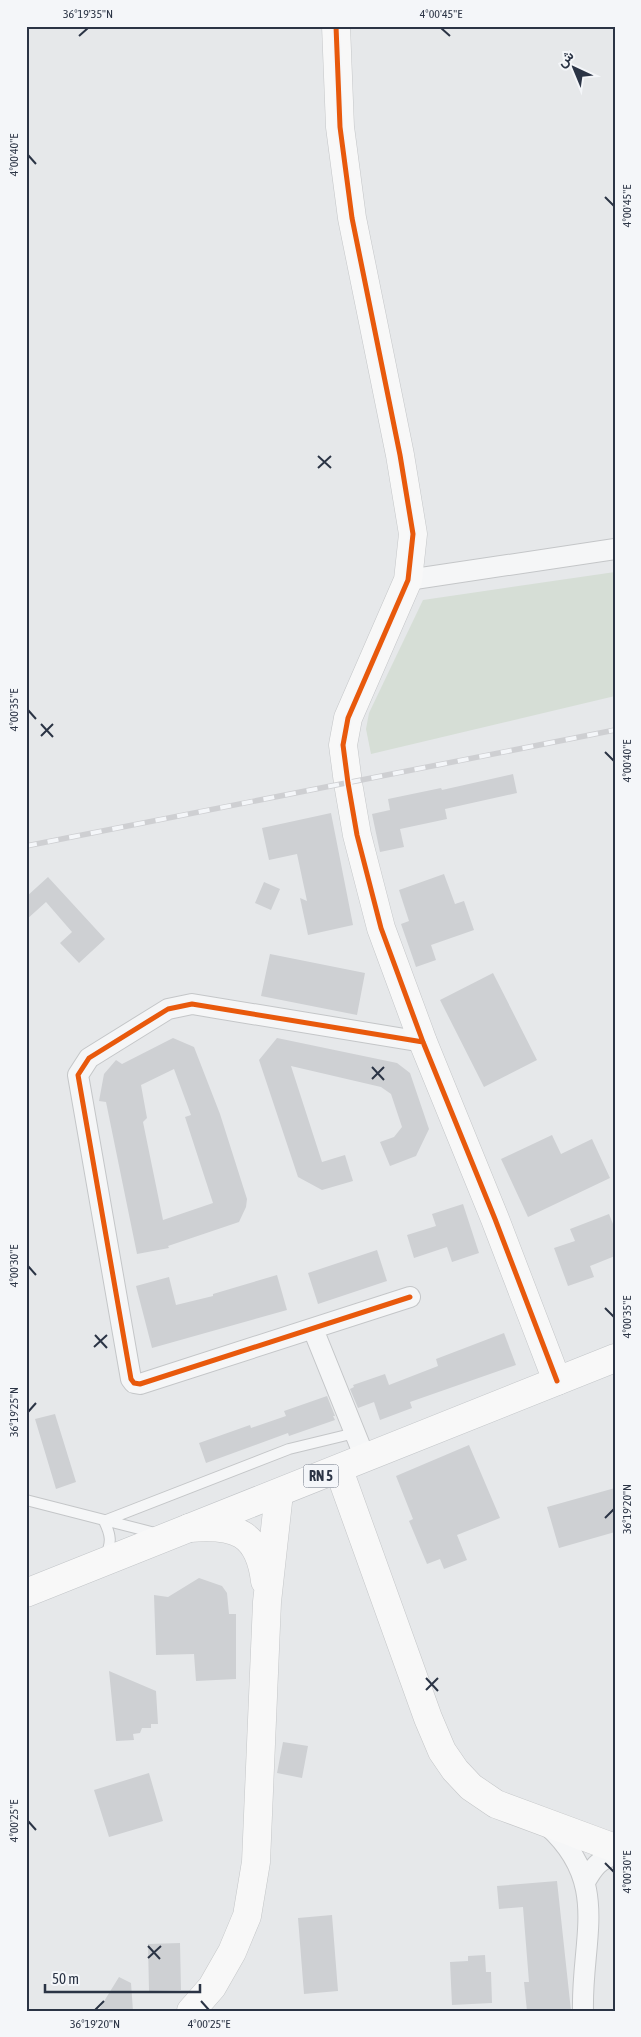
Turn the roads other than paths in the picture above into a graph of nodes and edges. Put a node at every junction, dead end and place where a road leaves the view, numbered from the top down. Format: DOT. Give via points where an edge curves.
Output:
graph roads {
  1 [pos="336,26"];
  2 [pos="615,550"];
  3 [pos="408,580"];
  4 [pos="423,1042"];
  5 [pos="410,1297"];
  6 [pos="313,1329"];
  7 [pos="615,1358"];
  8 [pos="557,1381"];
  9 [pos="355,1433"];
  10 [pos="365,1458"];
  11 [pos="339,1470"];
  12 [pos="279,1493"];
  13 [pos="26,1500"];
  14 [pos="104,1521"];
  15 [pos="179,1532"];
  16 [pos="100,1564"];
  17 [pos="26,1593"];
  18 [pos="267,1602"];
  19 [pos="543,1821"];
  20 [pos="615,1848"];
  21 [pos="615,1855"];
  22 [pos="585,1882"];
  23 [pos="191,2011"];
  24 [pos="583,2011"];
  1 -- 3 [label="street" via="340,127 352,218 413,534"];
  2 -- 3 [label="street"];
  3 -- 4 [label="street" via="348,718 343,745 357,835 381,928"];
  4 -- 6 [label="street" via="192,1004 168,1009 89,1058 78,1075 134,1383 140,1384"];
  4 -- 8 [label="street"];
  5 -- 6 [label="street"];
  6 -- 9 [label="street"];
  7 -- 8 [label="street, RN 5"];
  8 -- 10 [label="street, RN 5"];
  9 -- 10 [label="street"];
  9 -- 14 [label="lane" via="289,1449"];
  10 -- 11 [label="street, RN 5"];
  11 -- 12 [label="street, RN 5"];
  11 -- 19 [label="street" via="442,1751 471,1787 496,1804"];
  12 -- 15 [label="street, RN 5"];
  12 -- 18 [label="street"];
  13 -- 14 [label="lane"];
  14 -- 15 [label="lane"];
  14 -- 16 [label="lane" via="111,1535 110,1546"];
  15 -- 16 [label="street, RN 5"];
  15 -- 18 [label="street" via="217,1527 246,1536 259,1552"];
  16 -- 17 [label="street, RN 5"];
  18 -- 23 [label="street" via="256,1862 247,1916 212,1987"];
  19 -- 20 [label="street"];
  19 -- 22 [label="street" via="564,1840"];
  21 -- 22 [label="street" via="593,1868"];
  22 -- 24 [label="street" via="589,1934"];
}
